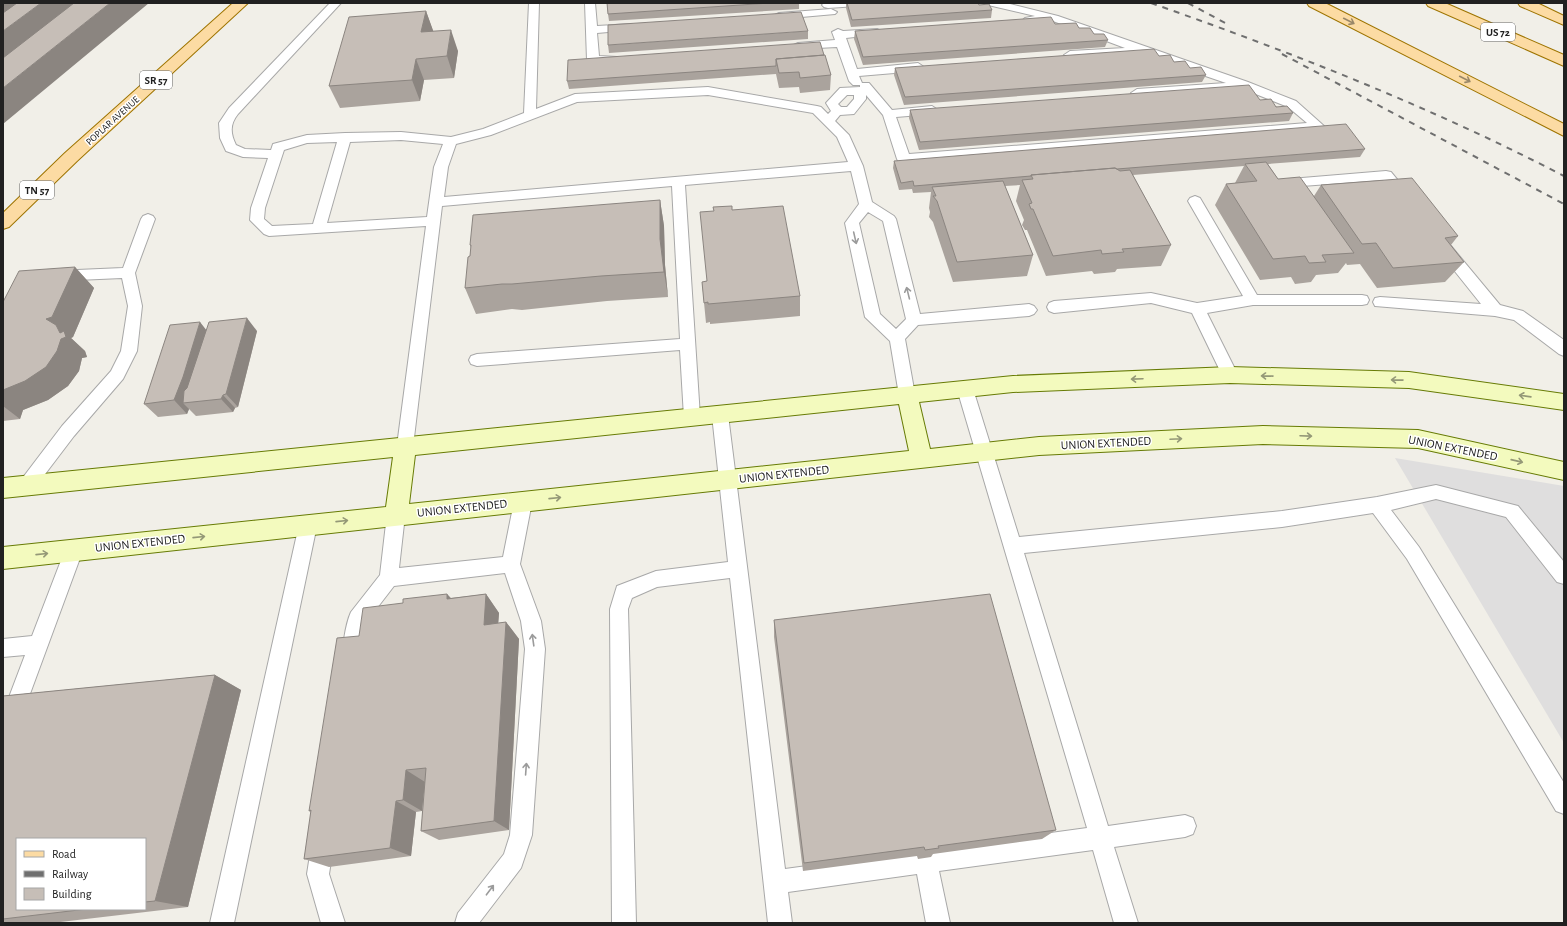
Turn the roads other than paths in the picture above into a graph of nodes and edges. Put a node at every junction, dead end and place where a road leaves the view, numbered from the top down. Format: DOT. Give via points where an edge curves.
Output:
graph roads {
  1 [pos="241,3"];
  2 [pos="336,3"];
  3 [pos="534,3"];
  4 [pos="590,3"];
  5 [pos="857,3"];
  6 [pos="992,3"];
  7 [pos="1314,3"];
  8 [pos="1433,3"];
  9 [pos="1525,3"];
  10 [pos="829,7"];
  11 [pos="769,17"];
  12 [pos="1054,18"];
  13 [pos="1014,21"];
  14 [pos="1564,21"];
  15 [pos="645,26"];
  16 [pos="591,30"];
  17 [pos="887,31"];
  18 [pos="841,39"];
  19 [pos="788,47"];
  20 [pos="1142,50"];
  21 [pos="1056,56"];
  22 [pos="624,58"];
  23 [pos="1564,61"];
  24 [pos="931,66"];
  25 [pos="852,73"];
  26 [pos="1244,85"];
  27 [pos="862,88"];
  28 [pos="1126,94"];
  29 [pos="944,109"];
  30 [pos="889,114"];
  31 [pos="530,116"];
  32 [pos="828,121"];
  33 [pos="1564,131"];
  34 [pos="345,138"];
  35 [pos="451,141"];
  36 [pos="276,154"];
  37 [pos="71,158"];
  38 [pos="856,166"];
  39 [pos="678,182"];
  40 [pos="1302,182"];
  41 [pos="1195,201"];
  42 [pos="436,202"];
  43 [pos="866,204"];
  44 [pos="1411,206"];
  45 [pos="148,219"];
  46 [pos="434,221"];
  47 [pos="3,223"];
  48 [pos="319,228"];
  49 [pos="1436,237"];
  50 [pos="128,273"];
  51 [pos="47,282"];
  52 [pos="1253,300"];
  53 [pos="1362,300"];
  54 [pos="1380,302"];
  55 [pos="1054,307"];
  56 [pos="1197,309"];
  57 [pos="1028,310"];
  58 [pos="1495,310"];
  59 [pos="914,320"];
  60 [pos="897,338"];
  61 [pos="688,344"];
  62 [pos="1564,350"];
  63 [pos="477,360"];
  64 [pos="1230,375"];
  65 [pos="965,390"];
  66 [pos="907,395"];
  67 [pos="1564,402"];
  68 [pos="720,415"];
  69 [pos="692,417"];
  70 [pos="405,446"];
  71 [pos="983,452"];
  72 [pos="922,459"];
  73 [pos="1564,471"];
  74 [pos="726,480"];
  75 [pos="27,485"];
  76 [pos="3,488"];
  77 [pos="523,502"];
  78 [pos="1377,504"];
  79 [pos="396,515"];
  80 [pos="308,525"];
  81 [pos="1012,546"];
  82 [pos="74,550"];
  83 [pos="3,558"];
  84 [pos="511,564"];
  85 [pos="737,569"];
  86 [pos="1564,576"];
  87 [pos="389,578"];
  88 [pos="39,645"];
  89 [pos="3,648"];
  90 [pos="348,680"];
  91 [pos="3,740"];
  92 [pos="1564,803"];
  93 [pos="1185,826"];
  94 [pos="325,827"];
  95 [pos="1100,839"];
  96 [pos="926,862"];
  97 [pos="775,882"];
  98 [pos="461,922"];
  99 [pos="222,923"];
  100 [pos="333,923"];
  101 [pos="624,923"];
  102 [pos="780,923"];
  103 [pos="938,923"];
  104 [pos="1126,923"];
  1 -- 37 [label="main road, POPLAR AVENUE / SR 57"];
  2 -- 36 [label="lane" via="233,111 225,123 226,138 231,148 243,153"];
  3 -- 31 [label="lane"];
  4 -- 16 [label="lane"];
  5 -- 10 [label="lane"];
  6 -- 12 [label="lane"];
  7 -- 33 [label="main road, one-way"];
  8 -- 23 [label="main road, US 72"];
  9 -- 14 [label="main road"];
  10 -- 11 [label="lane"];
  10 -- 18 [label="lane"];
  12 -- 13 [label="lane"];
  12 -- 20 [label="lane"];
  15 -- 16 [label="lane"];
  16 -- 22 [label="lane" via="593,60"];
  17 -- 18 [label="lane"];
  18 -- 19 [label="lane"];
  18 -- 25 [label="lane"];
  20 -- 21 [label="lane"];
  20 -- 26 [label="lane"];
  24 -- 25 [label="lane"];
  25 -- 27 [label="lane"];
  26 -- 28 [label="lane"];
  26 -- 30 [label="lane" via="1292,104 1318,126 904,159"];
  27 -- 30 [label="lane"];
  27 -- 32 [label="lane" via="860,99 850,111 837,111"];
  29 -- 30 [label="lane"];
  31 -- 32 [label="lane" via="575,98 708,91 817,110"];
  31 -- 35 [label="lane" via="488,132"];
  32 -- 38 [label="lane" via="843,135"];
  34 -- 35 [label="lane" via="401,136"];
  34 -- 36 [label="lane" via="307,139 278,148"];
  34 -- 48 [label="lane"];
  35 -- 42 [label="lane" via="441,167"];
  36 -- 48 [label="lane" via="258,208 257,220 269,232"];
  37 -- 47 [label="main road, POPLAR AVENUE / TN 57"];
  38 -- 39 [label="lane"];
  38 -- 43 [label="lane"];
  39 -- 42 [label="lane"];
  39 -- 61 [label="lane"];
  40 -- 44 [label="lane" via="1386,175"];
  41 -- 52 [label="lane"];
  42 -- 46 [label="lane"];
  59 -- 43 [label="lane, one-way" via="889,219"];
  43 -- 60 [label="lane, one-way" via="852,223 873,317"];
  45 -- 50 [label="lane"];
  46 -- 48 [label="lane"];
  46 -- 70 [label="lane"];
  49 -- 58 [label="lane"];
  50 -- 51 [label="lane" via="77,275"];
  50 -- 75 [label="lane" via="135,306 129,351 118,375 68,431"];
  52 -- 53 [label="lane"];
  52 -- 56 [label="lane"];
  54 -- 58 [label="lane"];
  55 -- 56 [label="lane" via="1151,298"];
  56 -- 64 [label="lane"];
  57 -- 59 [label="lane"];
  58 -- 62 [label="lane" via="1518,315"];
  59 -- 60 [label="lane"];
  60 -- 66 [label="lane"];
  61 -- 63 [label="lane"];
  61 -- 69 [label="lane"];
  64 -- 65 [label="street, one-way" via="1013,384"];
  67 -- 64 [label="street, one-way" via="1409,380"];
  65 -- 66 [label="street"];
  65 -- 71 [label="lane"];
  66 -- 68 [label="street"];
  66 -- 72 [label="street"];
  68 -- 69 [label="street"];
  68 -- 74 [label="lane"];
  69 -- 70 [label="street"];
  70 -- 75 [label="street"];
  70 -- 79 [label="street"];
  71 -- 72 [label="street, UNION EXTENDED"];
  71 -- 73 [label="street, UNION EXTENDED, one-way" via="1039,446 1264,435 1418,439"];
  71 -- 81 [label="lane"];
  72 -- 74 [label="street, UNION EXTENDED"];
  77 -- 74 [label="street, UNION EXTENDED, one-way"];
  74 -- 85 [label="lane"];
  75 -- 76 [label="street"];
  77 -- 79 [label="street, UNION EXTENDED"];
  77 -- 84 [label="lane"];
  78 -- 81 [label="lane" via="1282,519"];
  78 -- 86 [label="lane" via="1436,492 1512,511"];
  78 -- 92 [label="lane" via="1413,553"];
  80 -- 79 [label="street, UNION EXTENDED, one-way"];
  79 -- 87 [label="lane"];
  82 -- 80 [label="street, UNION EXTENDED, one-way"];
  80 -- 99 [label="lane"];
  81 -- 95 [label="lane"];
  83 -- 82 [label="street, UNION EXTENDED, one-way"];
  82 -- 88 [label="lane"];
  84 -- 87 [label="lane"];
  98 -- 84 [label="lane, one-way" via="513,860 521,836 535,649 531,621"];
  85 -- 97 [label="lane"];
  85 -- 101 [label="lane" via="656,579 624,592 619,609"];
  87 -- 90 [label="lane" via="358,618"];
  88 -- 89 [label="lane"];
  88 -- 91 [label="lane"];
  93 -- 95 [label="lane"];
  94 -- 100 [label="lane" via="318,874"];
  95 -- 96 [label="lane"];
  95 -- 104 [label="lane"];
  96 -- 97 [label="lane"];
  96 -- 103 [label="lane"];
  97 -- 102 [label="lane"];
}
